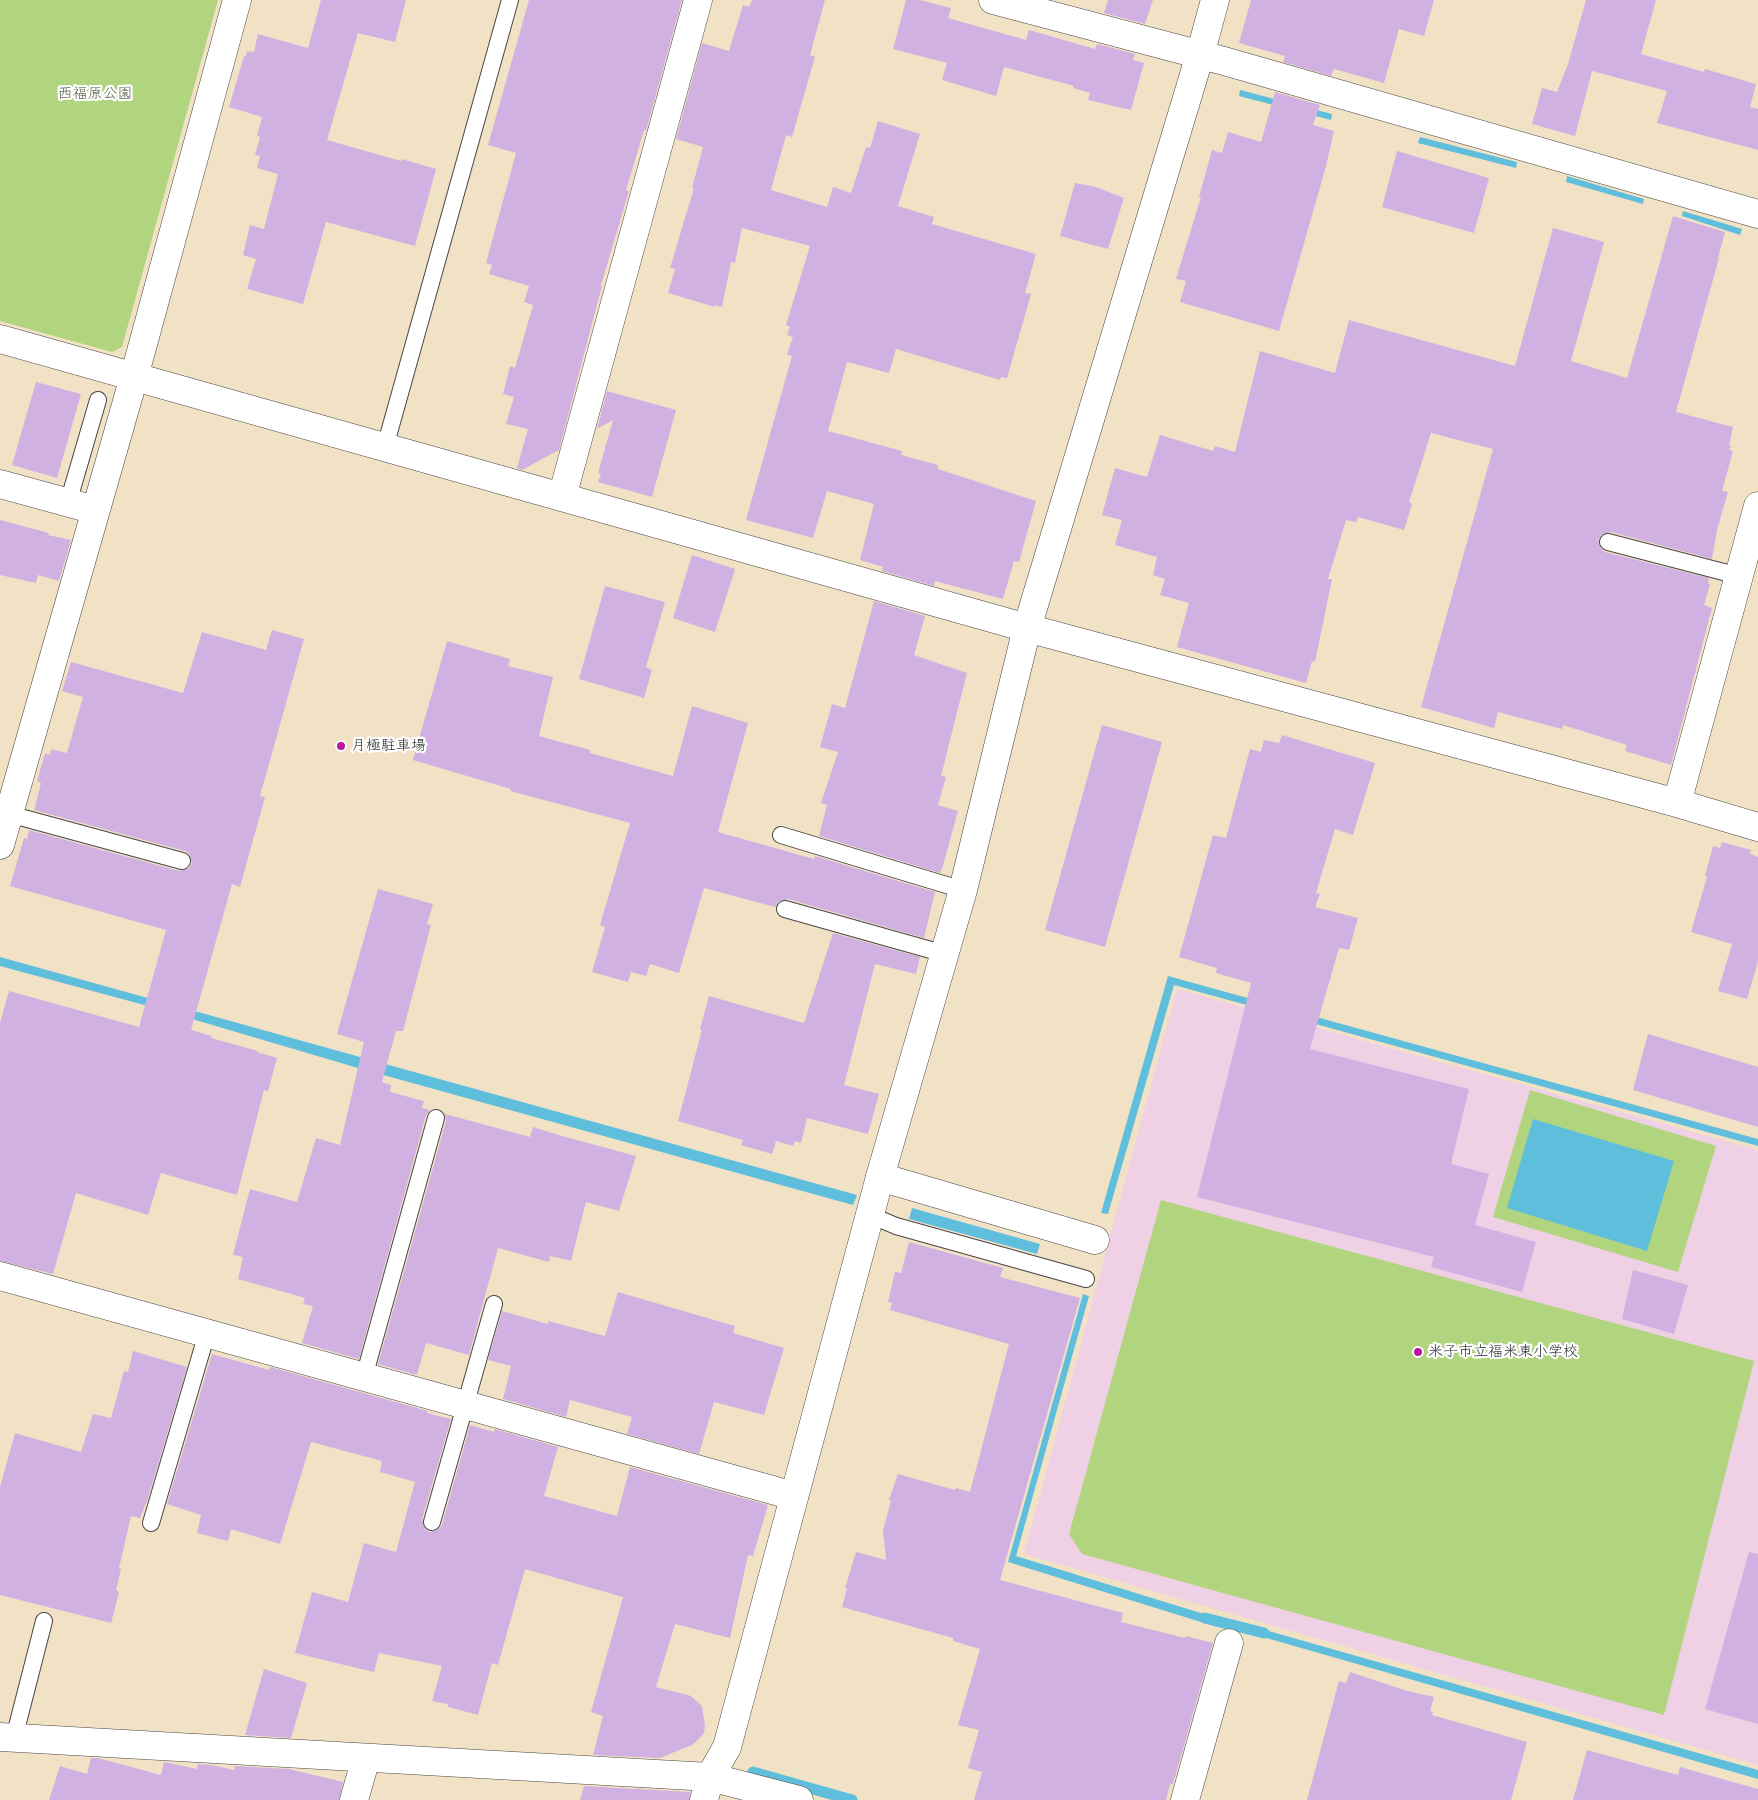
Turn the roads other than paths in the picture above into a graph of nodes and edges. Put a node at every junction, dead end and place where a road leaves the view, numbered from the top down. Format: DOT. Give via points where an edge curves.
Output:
graph roads {
  1 [pos="238,0"];
  2 [pos="510,0"];
  3 [pos="698,0"];
  4 [pos="993,0"];
  5 [pos="1215,0"];
  6 [pos="1200,54"];
  7 [pos="1758,214"];
  8 [pos="0,339"];
  9 [pos="134,377"];
  10 [pos="98,400"];
  11 [pos="385,447"];
  12 [pos="0,484"];
  13 [pos="562,497"];
  14 [pos="68,503"];
  15 [pos="1758,506"];
  16 [pos="96,510"];
  17 [pos="1608,542"];
  18 [pos="1739,576"];
  19 [pos="1027,628"];
  20 [pos="1677,803"];
  21 [pos="9,814"];
  22 [pos="1758,827"];
  23 [pos="781,835"];
  24 [pos="0,845"];
  25 [pos="182,861"];
  26 [pos="963,890"];
  27 [pos="785,910"];
  28 [pos="945,954"];
  29 [pos="436,1118"];
  30 [pos="880,1177"];
  31 [pos="870,1215"];
  32 [pos="1095,1240"];
  33 [pos="0,1276"];
  34 [pos="1086,1279"];
  35 [pos="494,1304"];
  36 [pos="207,1333"];
  37 [pos="364,1376"];
  38 [pos="465,1405"];
  39 [pos="794,1496"];
  40 [pos="432,1522"];
  41 [pos="151,1523"];
  42 [pos="44,1621"];
  43 [pos="1229,1644"];
  44 [pos="7,1738"];
  45 [pos="366,1758"];
  46 [pos="707,1789"];
  47 [pos="354,1800"];
  48 [pos="799,1800"];
  49 [pos="1186,1800"];
  1 -- 9 [label="street"];
  2 -- 11 [label="lane"];
  3 -- 13 [label="street"];
  4 -- 6 [label="street"];
  5 -- 6 [label="street"];
  6 -- 7 [label="street"];
  6 -- 19 [label="street"];
  8 -- 9 [label="street"];
  9 -- 11 [label="street"];
  9 -- 16 [label="street"];
  10 -- 14 [label="lane"];
  11 -- 13 [label="street"];
  12 -- 14 [label="street"];
  13 -- 19 [label="street"];
  14 -- 16 [label="street"];
  15 -- 18 [label="street"];
  16 -- 21 [label="street"];
  17 -- 18 [label="lane"];
  18 -- 20 [label="street"];
  19 -- 20 [label="street"];
  19 -- 26 [label="street"];
  20 -- 22 [label="street"];
  21 -- 24 [label="street"];
  21 -- 25 [label="lane"];
  23 -- 26 [label="lane"];
  26 -- 28 [label="street"];
  27 -- 28 [label="lane"];
  28 -- 30 [label="street"];
  29 -- 37 [label="lane"];
  30 -- 31 [label="street"];
  30 -- 32 [label="street"];
  31 -- 34 [label="lane" via="896,1226"];
  31 -- 39 [label="street"];
  33 -- 36 [label="street"];
  35 -- 38 [label="lane"];
  36 -- 37 [label="street"];
  36 -- 41 [label="lane"];
  37 -- 38 [label="street"];
  38 -- 39 [label="street"];
  38 -- 40 [label="lane"];
  39 -- 46 [label="street" via="727,1747"];
  42 -- 44 [label="lane"];
  43 -- 49 [label="street"];
  44 -- 45 [label="street"];
  45 -- 46 [label="street"];
  45 -- 47 [label="street"];
  46 -- 48 [label="street"];
}
